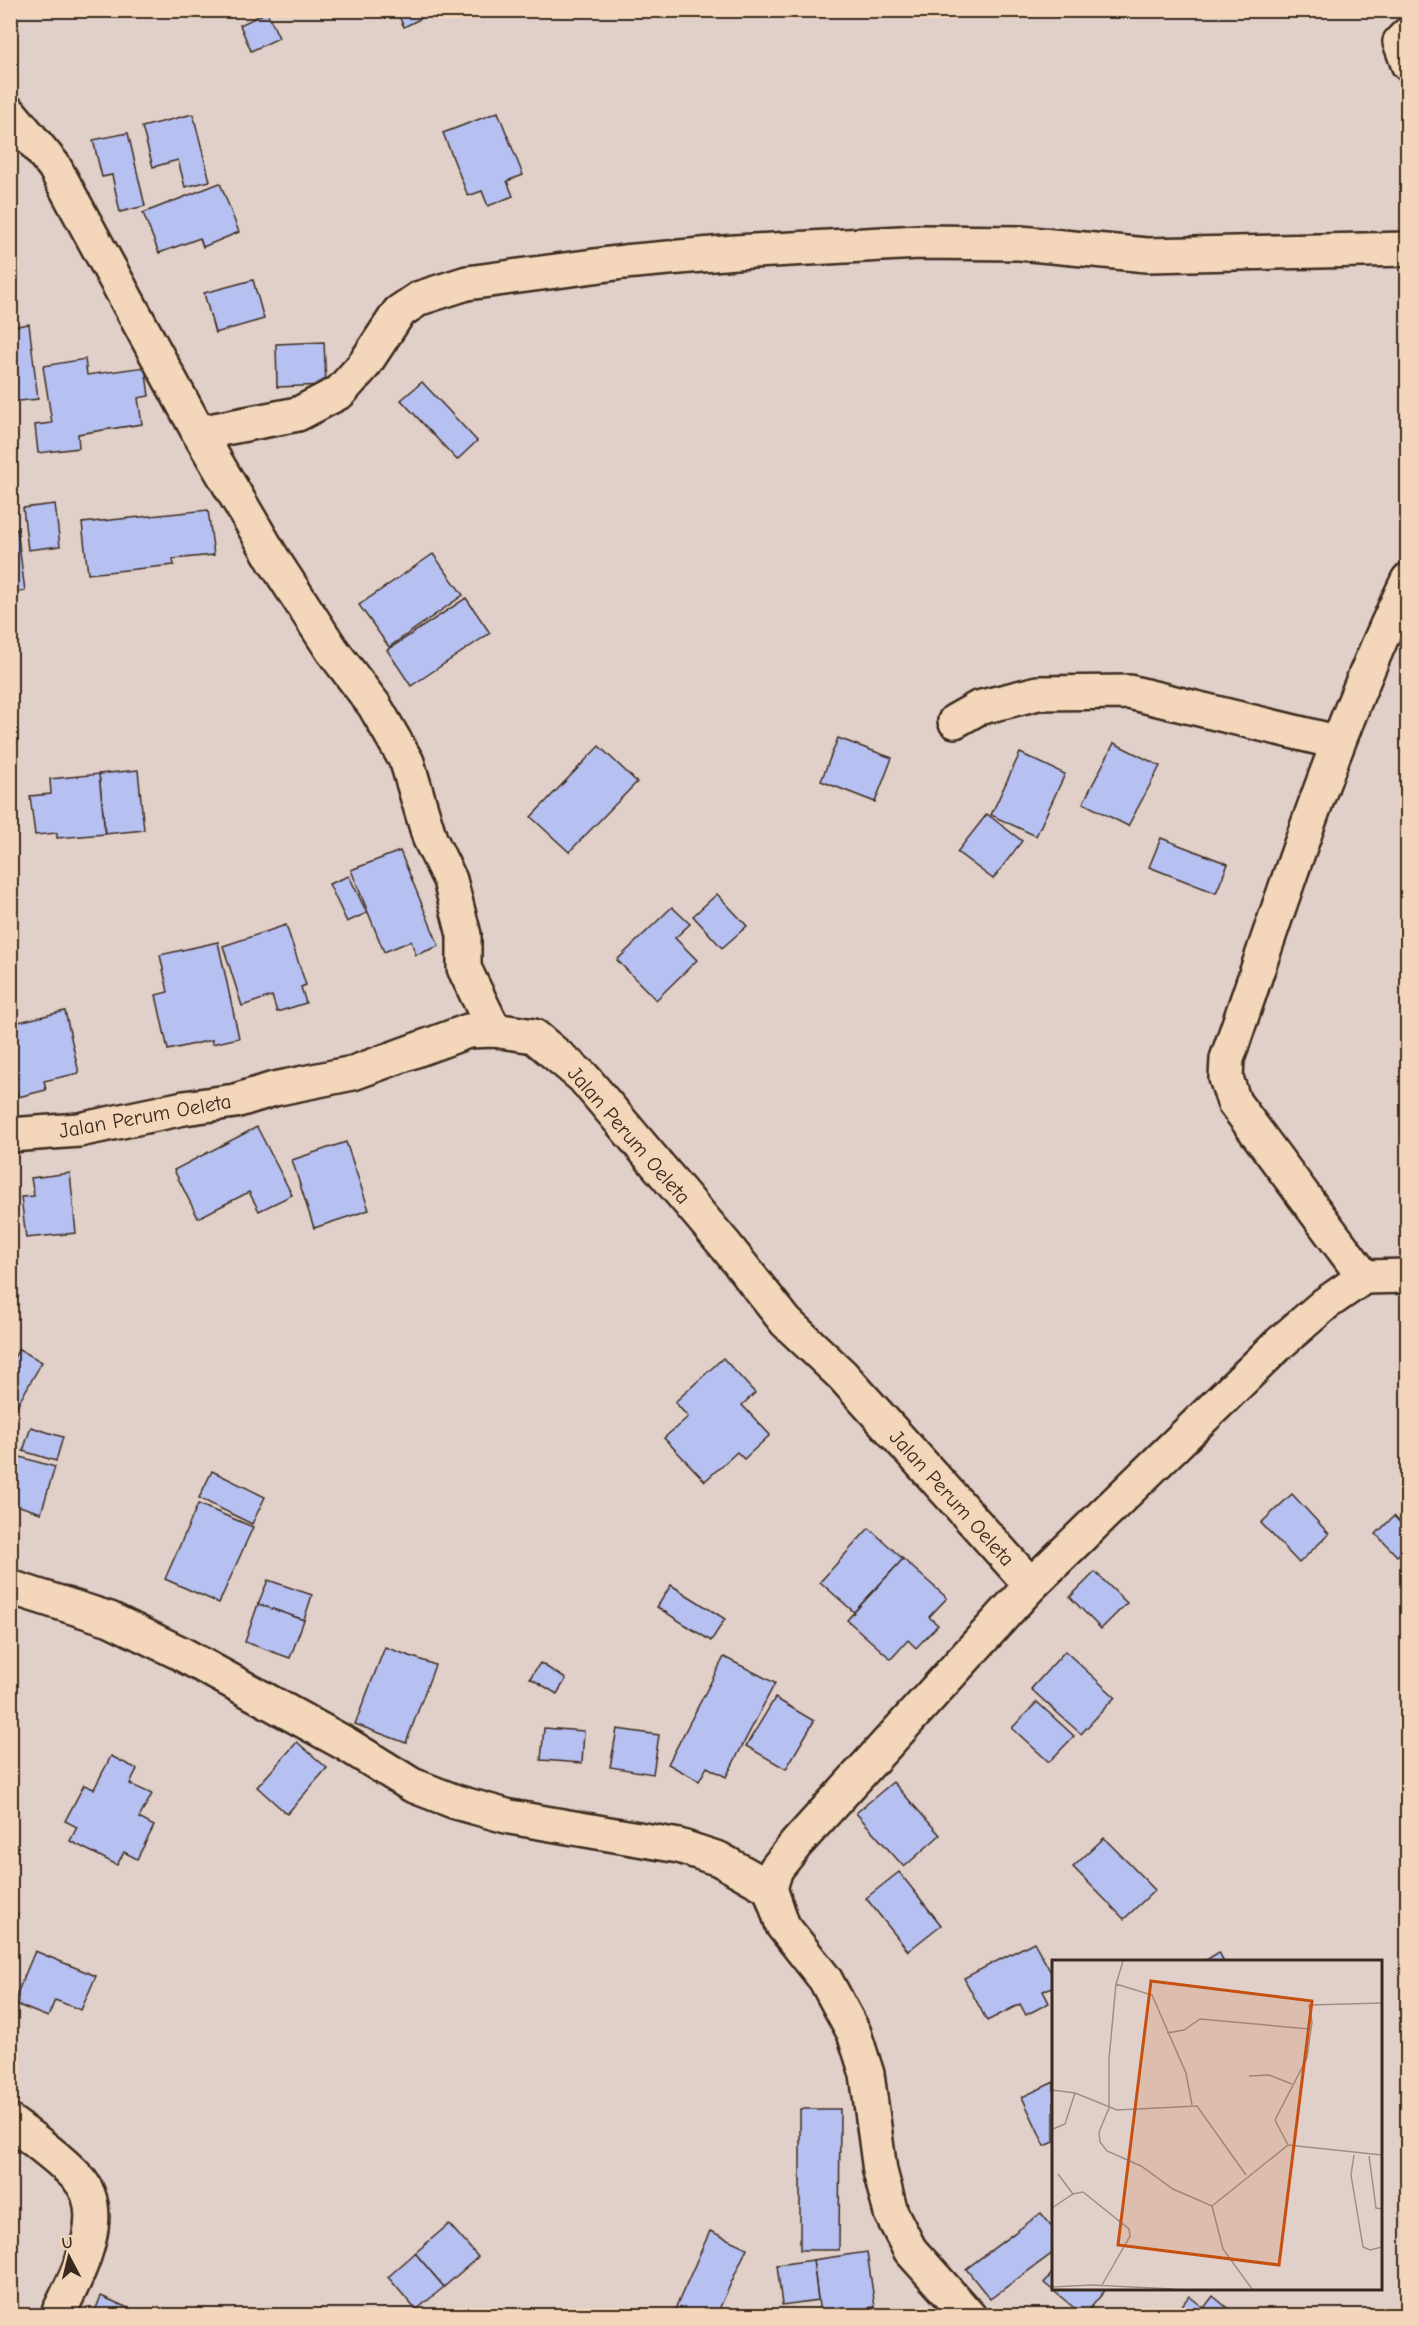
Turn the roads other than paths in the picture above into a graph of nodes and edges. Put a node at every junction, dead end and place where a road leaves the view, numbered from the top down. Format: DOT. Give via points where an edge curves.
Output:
graph roads {
  1 [pos="1407,34"];
  2 [pos="1407,64"];
  3 [pos="10,113"];
  4 [pos="1407,249"];
  5 [pos="199,433"];
  6 [pos="1407,580"];
  7 [pos="955,721"];
  8 [pos="1336,741"];
  9 [pos="494,1030"];
  10 [pos="10,1136"];
  11 [pos="1407,1276"];
  12 [pos="1364,1277"];
  13 [pos="1031,1586"];
  14 [pos="10,1587"];
  15 [pos="770,1888"];
  16 [pos="10,2122"];
  17 [pos="57,2316"];
  18 [pos="969,2316"];
  1 -- 2 [label="street" via="1400,42"];
  3 -- 5 [label="street" via="54,166"];
  4 -- 5 [label="street" via="1147,255 1020,243 919,242 624,262 467,283 420,298 399,312 364,365 340,392 298,414"];
  5 -- 9 [label="street" via="273,559 332,650 374,705 407,762 430,839 450,880 464,935 464,968"];
  6 -- 8 [label="street"];
  7 -- 8 [label="street" via="978,708 1038,693 1129,692"];
  8 -- 12 [label="street" via="1227,1059 1226,1078 1234,1102"];
  9 -- 10 [label="street, Jalan Perum Oeleta" via="468,1031 352,1073 235,1101 79,1130"];
  9 -- 13 [label="street, Jalan Perum Oeleta" via="534,1036 583,1077 786,1322 842,1375"];
  11 -- 12 [label="street"];
  12 -- 13 [label="street, Jalan Perum Oeleta" via="1280,1343"];
  13 -- 15 [label="street, Jalan Perum Oeleta" via="796,1844 776,1869"];
  14 -- 15 [label="street" via="110,1619 180,1653 412,1785 510,1817 679,1846 719,1859"];
  15 -- 18 [label="street" via="783,1926 825,1979 854,2033 867,2074 880,2171 891,2213 910,2250"];
  16 -- 17 [label="street" via="79,2179 93,2215 88,2238"];
}
